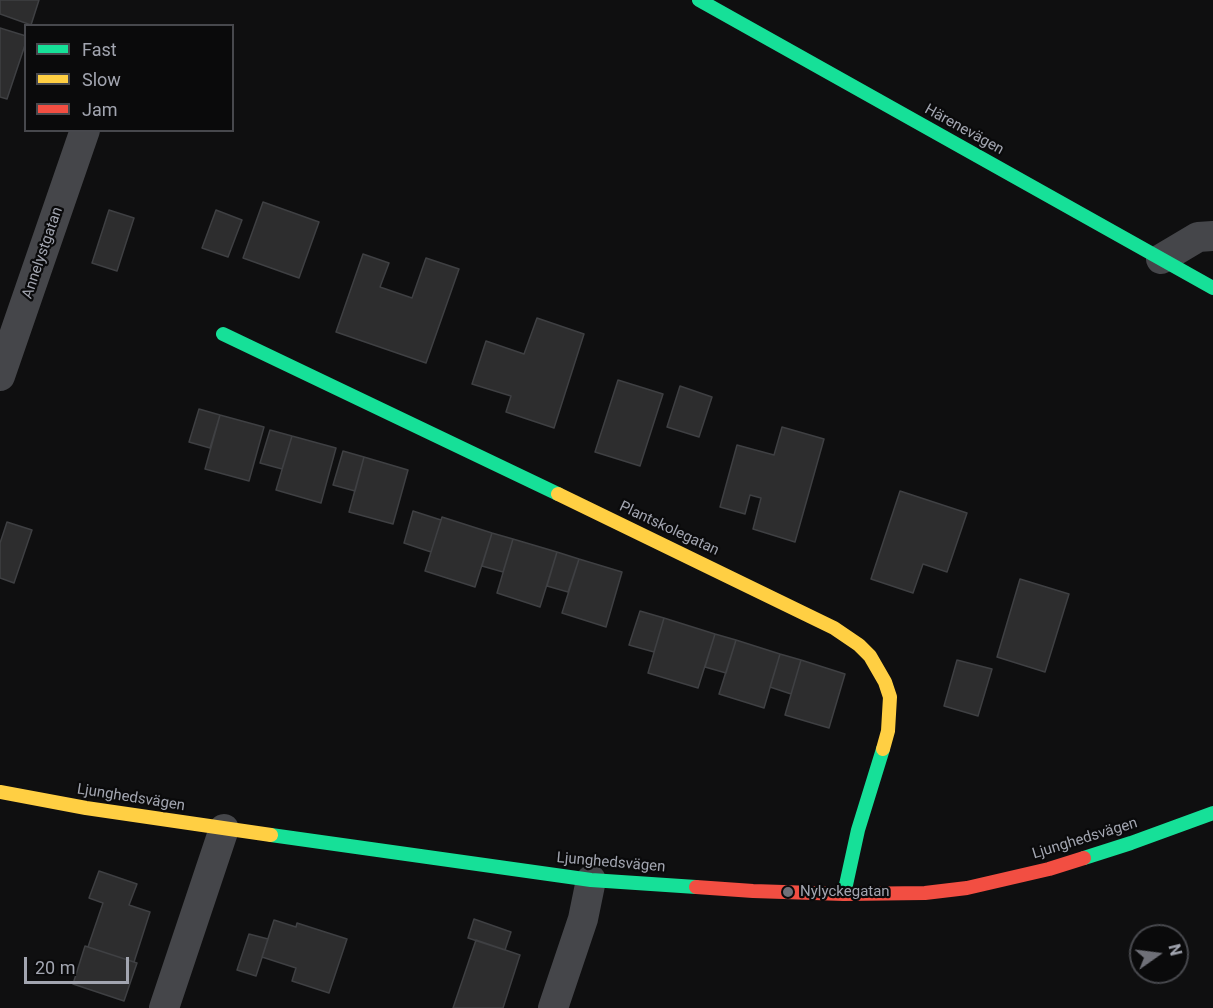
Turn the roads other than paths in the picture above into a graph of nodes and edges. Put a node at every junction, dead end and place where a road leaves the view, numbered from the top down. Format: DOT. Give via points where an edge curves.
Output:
graph roads {
  1 [pos="699,0"];
  2 [pos="84,132"];
  3 [pos="1213,236"];
  4 [pos="1161,259"];
  5 [pos="1213,288"];
  6 [pos="223,334"];
  7 [pos="0,376"];
  8 [pos="0,792"];
  9 [pos="1213,813"];
  10 [pos="224,829"];
  11 [pos="591,880"];
  12 [pos="844,894"];
  13 [pos="164,1008"];
  14 [pos="553,1008"];
  1 -- 4 [label="street, Härenevägen"];
  2 -- 7 [label="street, Annelystgatan"];
  3 -- 4 [label="street" via="1198,237"];
  4 -- 5 [label="street, Härenevägen"];
  6 -- 12 [label="street, Plantskolegatan" via="696,560 834,628 859,645 885,682 890,713"];
  8 -- 10 [label="street, Ljunghedsvägen"];
  9 -- 12 [label="street, Ljunghedsvägen" via="1131,843 1014,878 925,893"];
  10 -- 11 [label="street, Ljunghedsvägen"];
  10 -- 13 [label="street"];
  11 -- 12 [label="street, Ljunghedsvägen"];
  11 -- 14 [label="street" via="583,919"];
}
